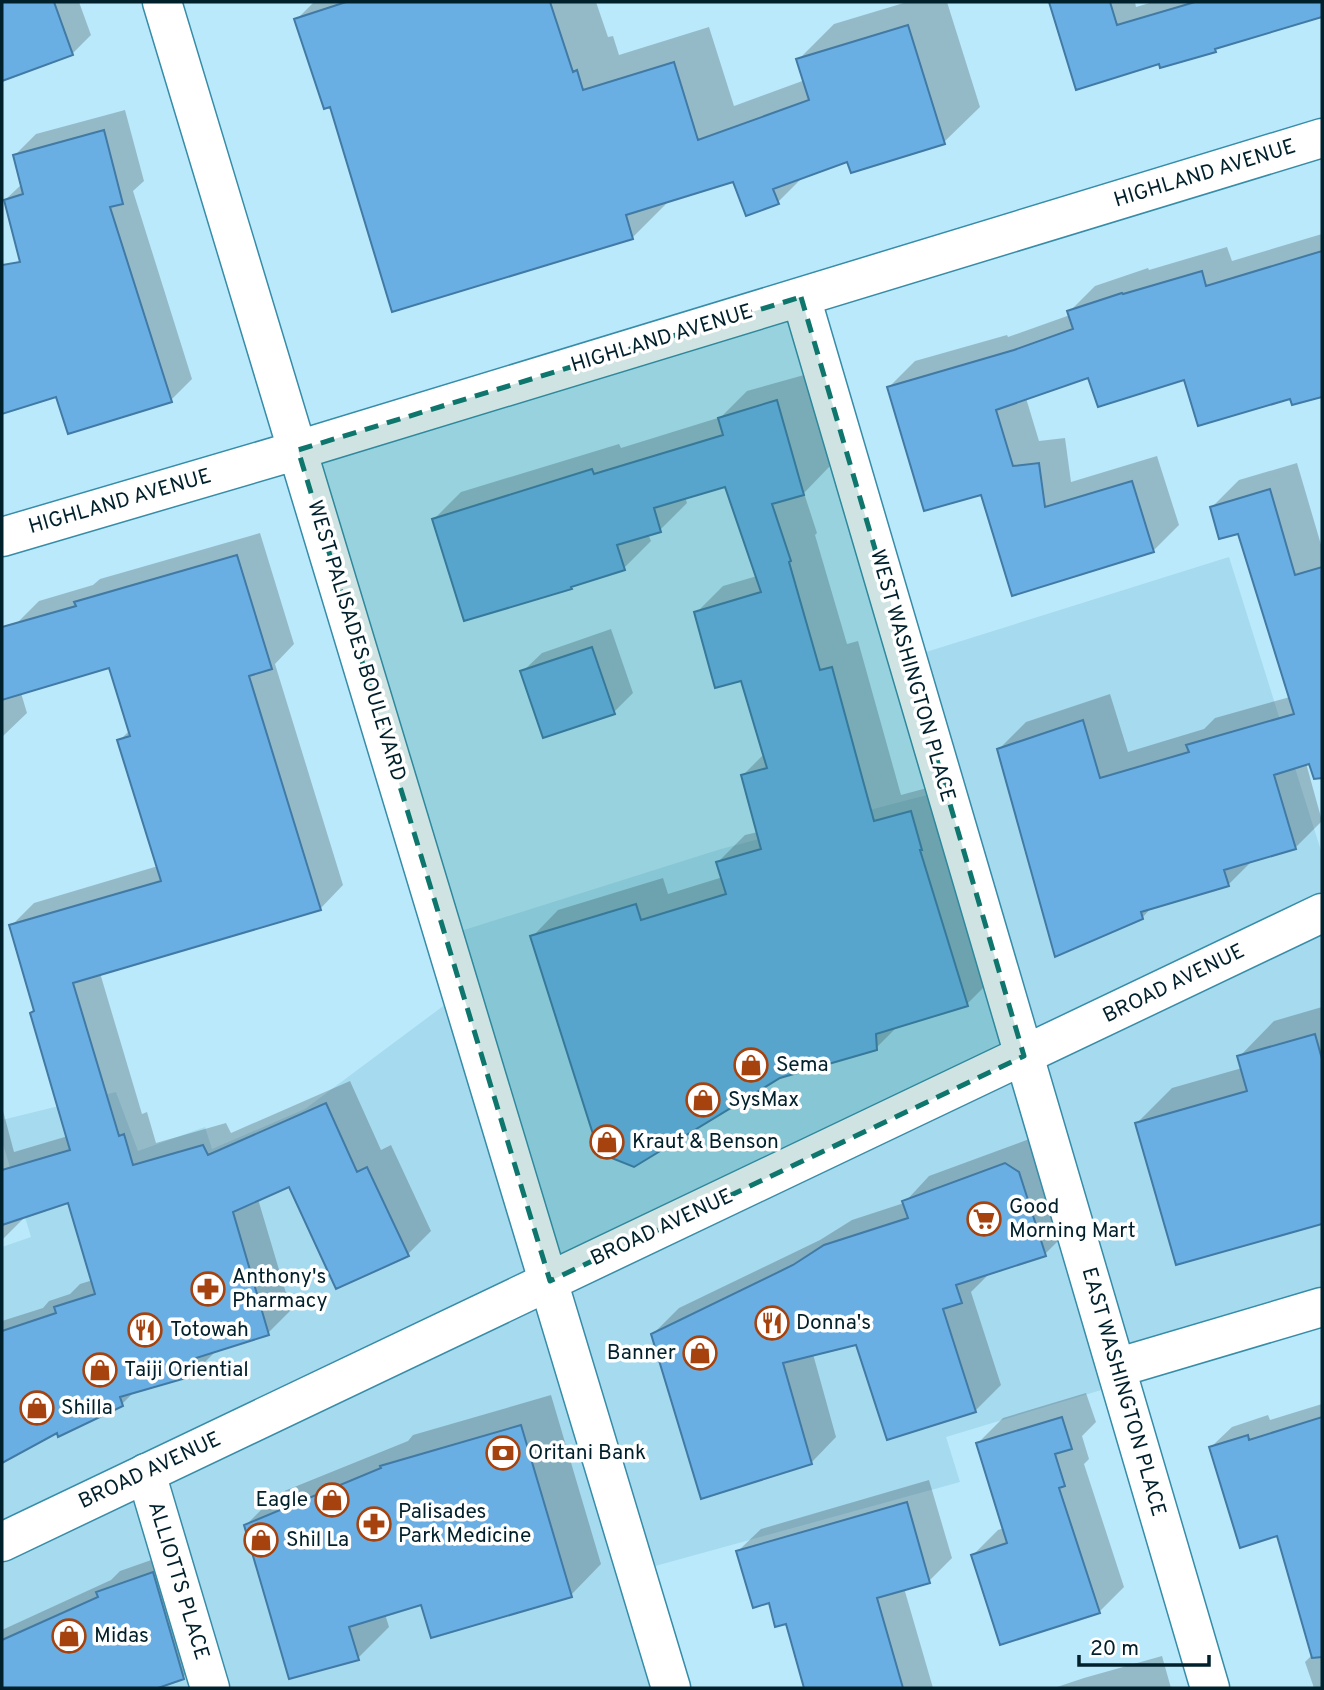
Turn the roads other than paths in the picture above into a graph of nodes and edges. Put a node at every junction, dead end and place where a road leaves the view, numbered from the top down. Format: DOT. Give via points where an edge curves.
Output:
graph roads {
  1 [pos="162,2"];
  2 [pos="1322,138"];
  3 [pos="801,297"];
  4 [pos="298,450"];
  5 [pos="2,537"];
  6 [pos="1322,913"];
  7 [pos="1024,1056"];
  8 [pos="550,1281"];
  9 [pos="1322,1307"];
  10 [pos="1116,1368"];
  11 [pos="146,1473"];
  12 [pos="2,1542"];
  13 [pos="210,1688"];
  14 [pos="671,1688"];
  15 [pos="1210,1688"];
  1 -- 4 [label="street, WEST PALISADES BOULEVARD"];
  2 -- 3 [label="street, HIGHLAND AVENUE"];
  3 -- 4 [label="street, HIGHLAND AVENUE"];
  3 -- 7 [label="street, WEST WASHINGTON PLACE"];
  4 -- 5 [label="street, HIGHLAND AVENUE"];
  4 -- 8 [label="street, WEST PALISADES BOULEVARD"];
  6 -- 7 [label="street, BROAD AVENUE"];
  7 -- 8 [label="street, BROAD AVENUE"];
  7 -- 10 [label="street, EAST WASHINGTON PLACE"];
  8 -- 11 [label="street, BROAD AVENUE"];
  8 -- 14 [label="street, WEST PALISADES BOULEVARD"];
  9 -- 10 [label="street"];
  10 -- 15 [label="street, EAST WASHINGTON PLACE"];
  11 -- 12 [label="street, BROAD AVENUE"];
  11 -- 13 [label="street, ALLIOTTS PLACE"];
}
